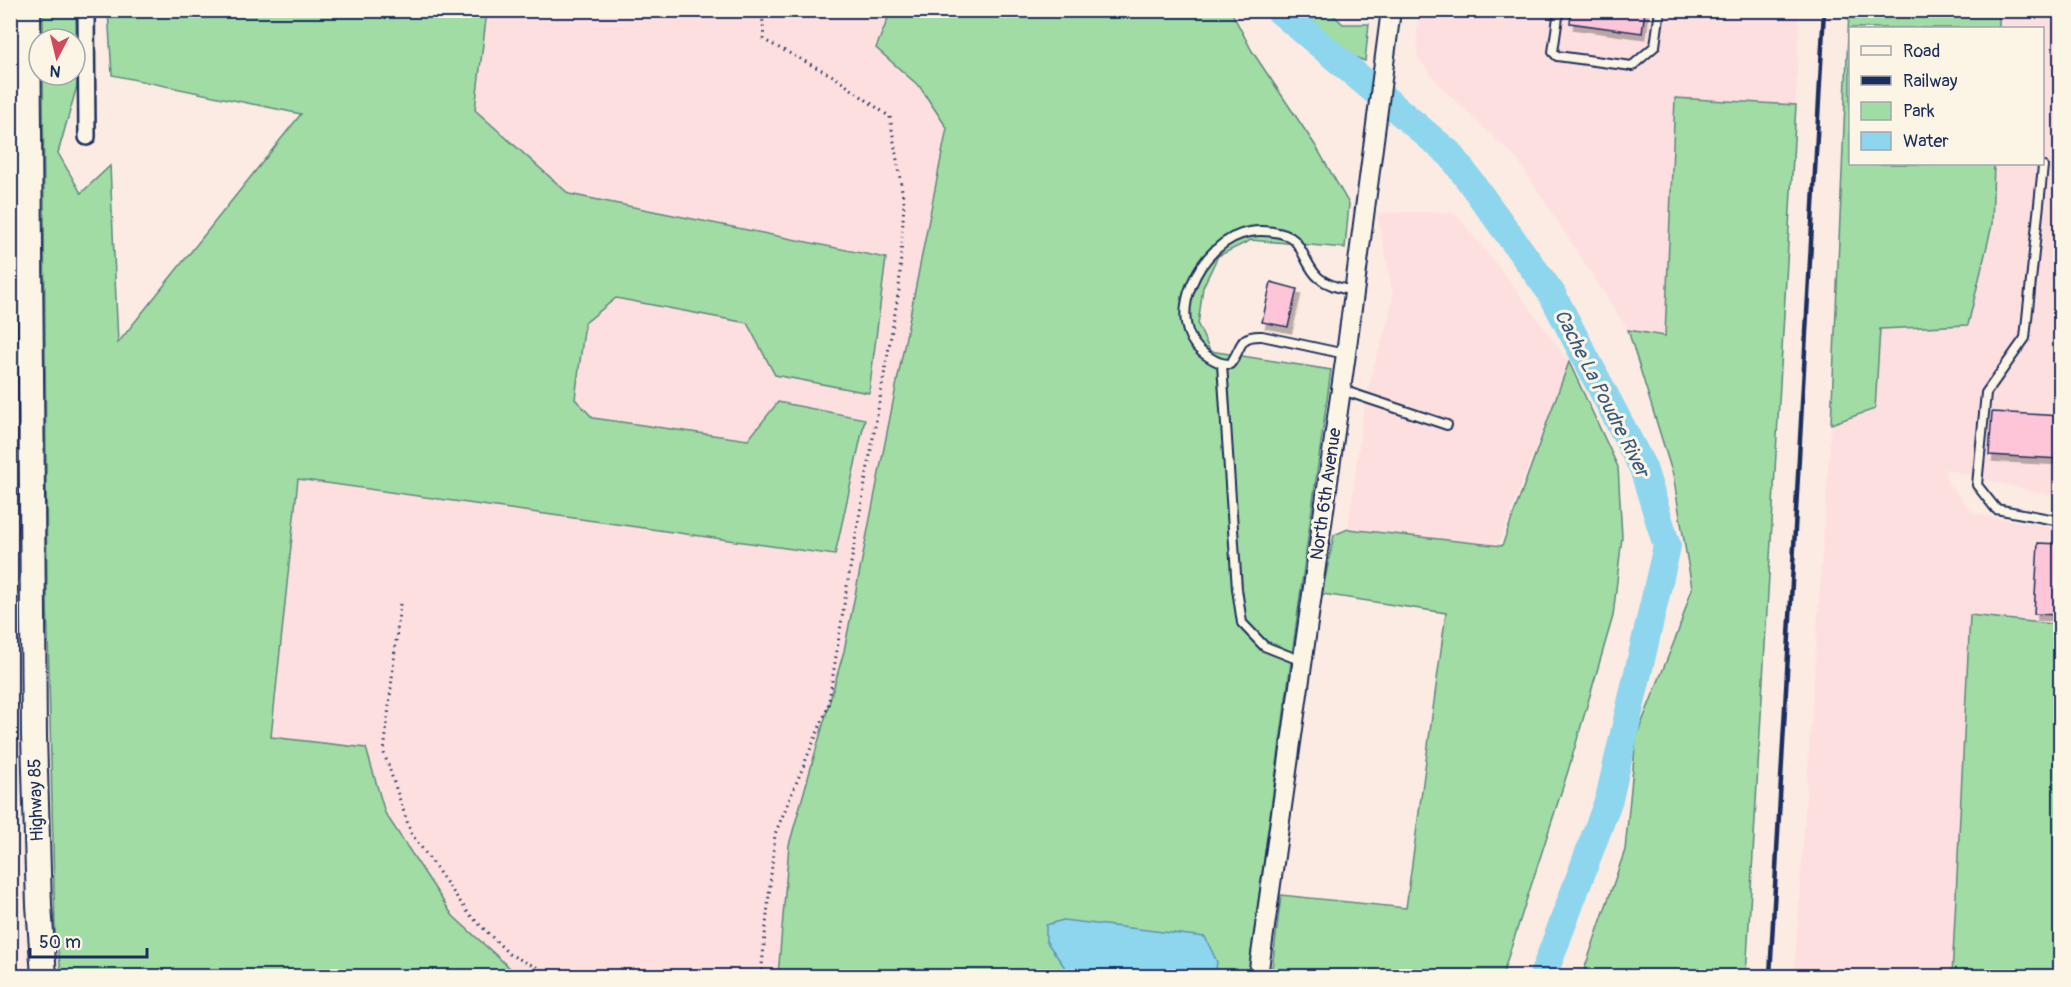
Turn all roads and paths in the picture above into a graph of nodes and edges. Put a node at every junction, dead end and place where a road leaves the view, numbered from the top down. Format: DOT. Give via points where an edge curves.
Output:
graph roads {
  1 [pos="28,10"];
  2 [pos="86,10"];
  3 [pos="762,10"];
  4 [pos="1559,10"];
  5 [pos="1660,10"];
  6 [pos="1390,16"];
  7 [pos="87,137"];
  8 [pos="2043,166"];
  9 [pos="1354,292"];
  10 [pos="1346,354"];
  11 [pos="1222,364"];
  12 [pos="1340,390"];
  13 [pos="1447,425"];
  14 [pos="2061,521"];
  15 [pos="400,604"];
  16 [pos="1302,661"];
  17 [pos="44,976"];
  18 [pos="555,976"];
  19 [pos="761,976"];
  20 [pos="1258,976"];
  1 -- 17 [label="highway, Highway 85" via="34,736"];
  2 -- 7 [label="street"];
  3 -- 19 [label="path" via="764,40 833,76 890,117 904,204 899,290 828,707 775,834"];
  4 -- 5 [label="lane" via="1553,52 1557,56 1632,66 1655,46"];
  6 -- 9 [label="street, North 6th Avenue"];
  8 -- 14 [label="lane" via="2025,338 1986,393 1977,484 1996,509"];
  9 -- 10 [label="street, North 6th Avenue"];
  9 -- 11 [label="lane" via="1334,287 1318,277 1293,239 1267,230 1234,234 1206,259 1186,296 1185,319 1190,337 1202,353"];
  10 -- 11 [label="lane" via="1250,336 1241,342 1230,364"];
  10 -- 12 [label="street, North 6th Avenue"];
  11 -- 16 [label="lane" via="1242,623 1264,646"];
  12 -- 13 [label="lane"];
  12 -- 16 [label="street, North 6th Avenue"];
  15 -- 18 [label="path" via="384,753 411,833 469,914 509,954"];
  16 -- 20 [label="street, North 6th Avenue"];
}
